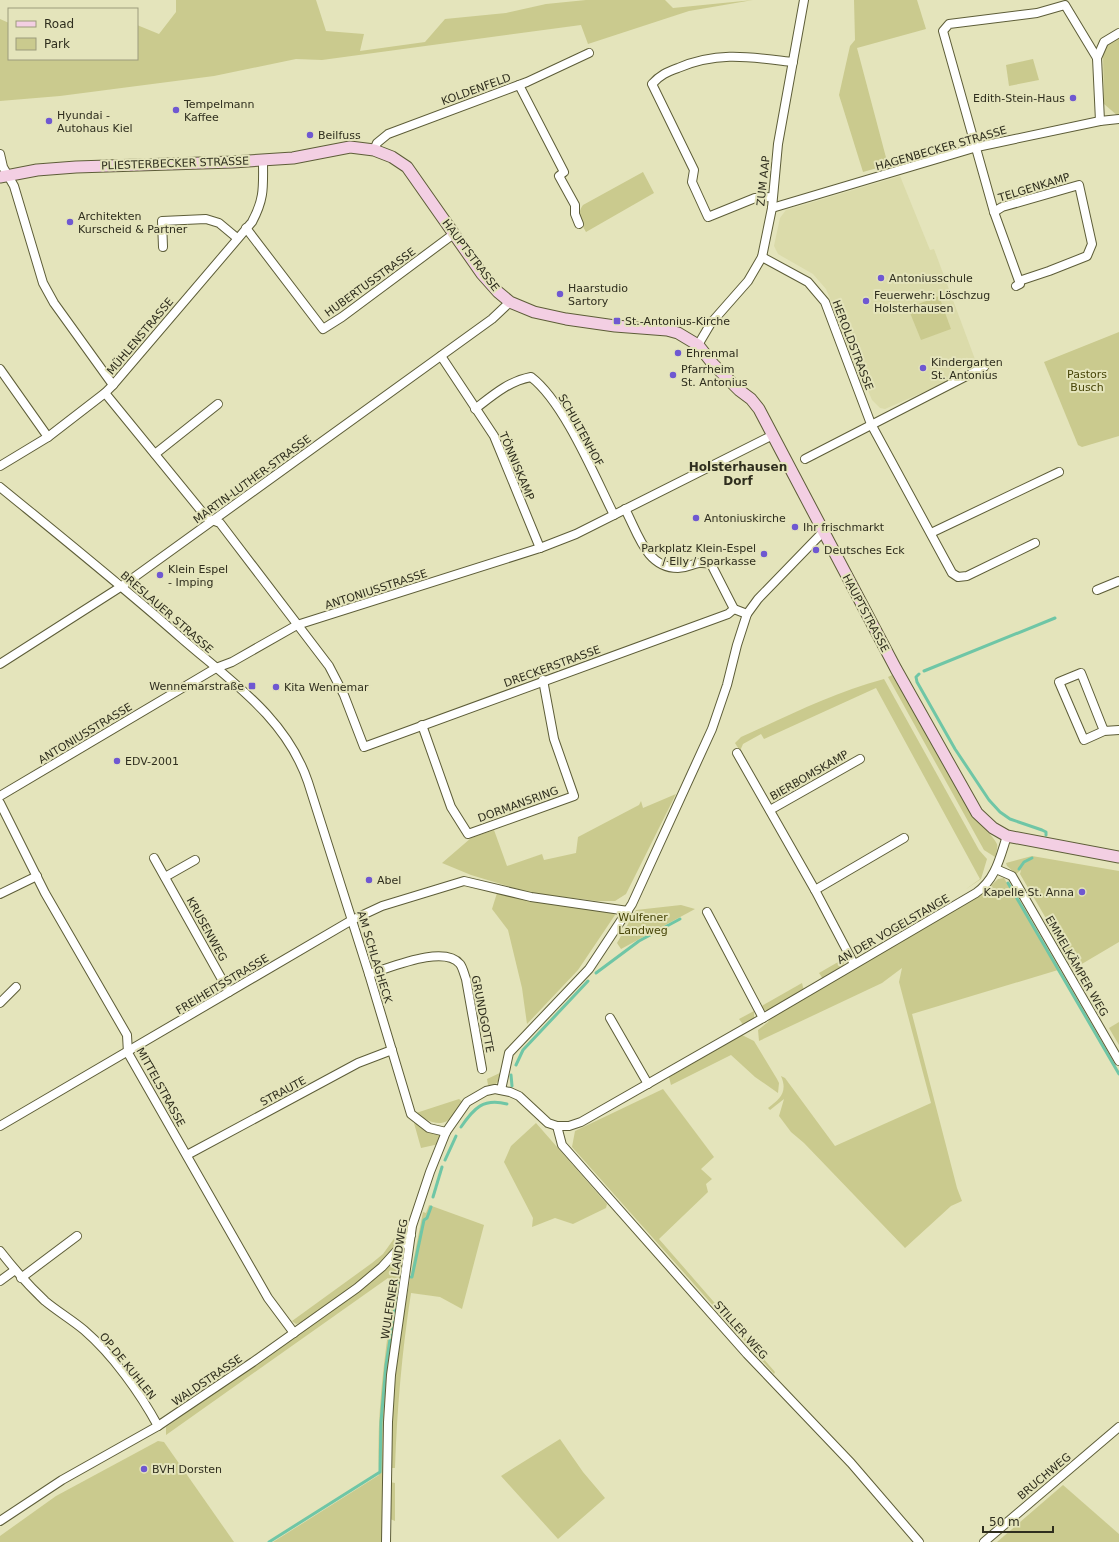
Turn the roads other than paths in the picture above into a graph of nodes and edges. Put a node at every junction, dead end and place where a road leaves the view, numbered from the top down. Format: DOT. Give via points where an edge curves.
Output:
graph roads {
  1 [pos="804,0"];
  2 [pos="1119,33"];
  3 [pos="589,52"];
  4 [pos="1097,58"];
  5 [pos="792,62"];
  6 [pos="519,85"];
  7 [pos="1119,119"];
  8 [pos="1100,121"];
  9 [pos="350,147"];
  10 [pos="977,147"];
  11 [pos="374,150"];
  12 [pos="0,154"];
  13 [pos="263,160"];
  14 [pos="4,176"];
  15 [pos="772,197"];
  16 [pos="772,208"];
  17 [pos="994,212"];
  18 [pos="579,224"];
  19 [pos="246,228"];
  20 [pos="455,233"];
  21 [pos="237,238"];
  22 [pos="164,247"];
  23 [pos="762,256"];
  24 [pos="510,302"];
  25 [pos="698,345"];
  26 [pos="442,356"];
  27 [pos="984,367"];
  28 [pos="0,369"];
  29 [pos="113,385"];
  30 [pos="105,393"];
  31 [pos="218,404"];
  32 [pos="475,409"];
  33 [pos="871,424"];
  34 [pos="774,435"];
  35 [pos="48,437"];
  36 [pos="155,454"];
  37 [pos="805,459"];
  38 [pos="0,466"];
  39 [pos="1058,472"];
  40 [pos="0,487"];
  41 [pos="625,509"];
  42 [pos="614,515"];
  43 [pos="215,520"];
  44 [pos="823,532"];
  45 [pos="931,533"];
  46 [pos="1035,543"];
  47 [pos="540,548"];
  48 [pos="1119,581"];
  49 [pos="122,586"];
  50 [pos="1097,590"];
  51 [pos="734,609"];
  52 [pos="747,614"];
  53 [pos="297,625"];
  54 [pos="0,664"];
  55 [pos="216,668"];
  56 [pos="543,680"];
  57 [pos="422,724"];
  58 [pos="1119,730"];
  59 [pos="1104,731"];
  60 [pos="737,753"];
  61 [pos="860,759"];
  62 [pos="303,768"];
  63 [pos="0,796"];
  64 [pos="0,803"];
  65 [pos="770,810"];
  66 [pos="1007,836"];
  67 [pos="904,838"];
  68 [pos="1119,857"];
  69 [pos="154,858"];
  70 [pos="195,860"];
  71 [pos="996,869"];
  72 [pos="37,876"];
  73 [pos="165,877"];
  74 [pos="815,890"];
  75 [pos="0,894"];
  76 [pos="628,911"];
  77 [pos="707,912"];
  78 [pos="352,920"];
  79 [pos="854,964"];
  80 [pos="369,974"];
  81 [pos="16,987"];
  82 [pos="229,992"];
  83 [pos="0,1003"];
  84 [pos="610,1018"];
  85 [pos="763,1018"];
  86 [pos="392,1050"];
  87 [pos="128,1053"];
  88 [pos="1119,1062"];
  89 [pos="482,1069"];
  90 [pos="648,1084"];
  91 [pos="501,1090"];
  92 [pos="0,1126"];
  93 [pos="557,1126"];
  94 [pos="446,1132"];
  95 [pos="187,1155"];
  96 [pos="411,1235"];
  97 [pos="77,1236"];
  98 [pos="0,1251"];
  99 [pos="15,1270"];
  100 [pos="21,1278"];
  101 [pos="0,1281"];
  102 [pos="294,1333"];
  103 [pos="158,1426"];
  104 [pos="1119,1427"];
  105 [pos="0,1521"];
  106 [pos="386,1542"];
  107 [pos="919,1542"];
  108 [pos="984,1542"];
  1 -- 5 [label="street, ZUM AAP"];
  2 -- 4 [label="street" via="1104,42"];
  3 -- 6 [label="street, KOLDENFELD"];
  4 -- 8 [label="street"];
  4 -- 10 [label="street, TELGENKAMP" via="1065,5 1037,13 949,24 943,31"];
  5 -- 15 [label="street, ZUM AAP"];
  5 -- 15 [label="street" via="732,55 697,60 659,75 652,84 694,170 692,182 708,217 755,198"];
  6 -- 11 [label="street, KOLDENFELD" via="388,134 377,142"];
  6 -- 18 [label="street" via="564,172 559,176 575,205 574,214"];
  7 -- 8 [label="street, HAGENBECKER STRASSE"];
  8 -- 10 [label="street, HAGENBECKER STRASSE"];
  9 -- 11 [label="main road, HAUPTSTRASSE"];
  9 -- 13 [label="main road, PLIESTERBECKER STRASSE" via="293,158"];
  10 -- 16 [label="street, HAGENBECKER STRASSE"];
  10 -- 17 [label="street, TELGENKAMP"];
  11 -- 20 [label="main road, HAUPTSTRASSE" via="392,157 407,167"];
  12 -- 14 [label="street"];
  13 -- 14 [label="main road, PLIESTERBECKER STRASSE" via="76,167"];
  13 -- 19 [label="street, MÜHLENSTRASSE" via="261,205"];
  14 -- 29 [label="street" via="14,186 43,283 54,303"];
  15 -- 16 [label="street, ZUM AAP"];
  16 -- 23 [label="street, ZUM AAP"];
  17 -- 17 [label="street, TELGENKAMP" via="1018,283 1087,256 1092,244 1079,185 1002,207"];
  19 -- 20 [label="street, HUBERTUSSTRASSE" via="323,329"];
  19 -- 21 [label="street, MÜHLENSTRASSE"];
  20 -- 24 [label="main road, HAUPTSTRASSE" via="490,284"];
  21 -- 22 [label="street" via="219,223 206,219 162,221"];
  21 -- 29 [label="street, MÜHLENSTRASSE"];
  23 -- 25 [label="street, ZUM AAP" via="748,280 711,323"];
  23 -- 33 [label="street, HEROLDSTRASSE" via="808,282 826,302"];
  24 -- 25 [label="main road, HAUPTSTRASSE" via="529,311 566,319 667,330"];
  24 -- 26 [label="street, MARTIN-LUTHER-STRASSE" via="492,319"];
  25 -- 34 [label="main road, HAUPTSTRASSE" via="730,382 756,404"];
  26 -- 32 [label="street, TÖNNISKAMP"];
  26 -- 43 [label="street, MARTIN-LUTHER-STRASSE"];
  27 -- 33 [label="street"];
  28 -- 35 [label="street"];
  29 -- 30 [label="street, MÜHLENSTRASSE"];
  30 -- 35 [label="street, MÜHLENSTRASSE"];
  30 -- 36 [label="street"];
  31 -- 36 [label="street"];
  32 -- 42 [label="street, SCHULTENHOF" via="511,382 531,377 543,386 570,427"];
  32 -- 47 [label="street, TÖNNISKAMP" via="494,436"];
  33 -- 37 [label="street"];
  33 -- 45 [label="street, HEROLDSTRASSE"];
  34 -- 41 [label="street, ANTONIUSSTRASSE"];
  34 -- 44 [label="main road, HAUPTSTRASSE"];
  35 -- 38 [label="street, MÜHLENSTRASSE"];
  36 -- 43 [label="street" via="208,518"];
  39 -- 45 [label="street"];
  40 -- 49 [label="street, BRESLAUER STRASSE"];
  41 -- 42 [label="street, ANTONIUSSTRASSE"];
  41 -- 51 [label="street" via="646,551 655,562 665,567 679,568 700,562 711,564"];
  42 -- 47 [label="street, ANTONIUSSTRASSE"];
  43 -- 49 [label="street, MARTIN-LUTHER-STRASSE"];
  43 -- 53 [label="street" via="220,523"];
  44 -- 52 [label="street" via="758,599"];
  44 -- 66 [label="main road, HAUPTSTRASSE" via="973,808 986,823"];
  45 -- 46 [label="street, HEROLDSTRASSE" via="952,573 958,577 967,576"];
  47 -- 53 [label="street, ANTONIUSSTRASSE"];
  48 -- 50 [label="street"];
  49 -- 54 [label="street, MARTIN-LUTHER-STRASSE"];
  49 -- 55 [label="street, BRESLAUER STRASSE"];
  51 -- 52 [label="street"];
  51 -- 56 [label="street, DRECKERSTRASSE" via="728,614"];
  52 -- 76 [label="street" via="712,729"];
  53 -- 55 [label="street, ANTONIUSSTRASSE" via="232,662"];
  53 -- 57 [label="street, DRECKERSTRASSE" via="329,666 344,694 364,746"];
  55 -- 62 [label="street, BRESLAUER STRASSE" via="253,700 278,727 289,741"];
  55 -- 63 [label="street, ANTONIUSSTRASSE"];
  56 -- 57 [label="street, DRECKERSTRASSE"];
  56 -- 57 [label="street, DORMANSRING" via="554,739 574,796 468,834 451,807"];
  58 -- 59 [label="street"];
  59 -- 59 [label="street" via="1081,673 1059,682 1084,740"];
  60 -- 65 [label="street, BIERBOMSKAMP"];
  61 -- 65 [label="street, BIERBOMSKAMP"];
  62 -- 78 [label="street, AM SCHLAGHECK"];
  64 -- 72 [label="street, MITTELSTRASSE"];
  65 -- 74 [label="street, BIERBOMSKAMP"];
  66 -- 68 [label="main road"];
  66 -- 71 [label="street, AN DER VOGELSTANGE"];
  67 -- 74 [label="street"];
  69 -- 73 [label="street, KRUSENWEG"];
  70 -- 73 [label="street"];
  71 -- 79 [label="street, AN DER VOGELSTANGE" via="986,886 976,893"];
  71 -- 88 [label="street, EMMELKÄMPER WEG" via="1012,876"];
  72 -- 75 [label="street"];
  72 -- 87 [label="street, MITTELSTRASSE" via="127,1035"];
  73 -- 82 [label="street, KRUSENWEG"];
  74 -- 79 [label="street, BIERBOMSKAMP"];
  76 -- 78 [label="street, FREIHEITSSTRASSE" via="531,897 464,881 382,906"];
  76 -- 91 [label="street" via="589,969 509,1053"];
  77 -- 85 [label="street"];
  78 -- 80 [label="street, AM SCHLAGHECK"];
  78 -- 82 [label="street, FREIHEITSSTRASSE"];
  79 -- 85 [label="street, AN DER VOGELSTANGE"];
  80 -- 86 [label="street, AM SCHLAGHECK"];
  80 -- 89 [label="street, GRUNDGOTTE" via="438,955 451,957 461,964"];
  81 -- 83 [label="street"];
  82 -- 87 [label="street, FREIHEITSSTRASSE"];
  84 -- 90 [label="street"];
  85 -- 90 [label="street, AN DER VOGELSTANGE"];
  86 -- 94 [label="street, AM SCHLAGHECK" via="411,1114 429,1128"];
  86 -- 95 [label="street, STRAUTE" via="358,1063"];
  87 -- 92 [label="street, FREIHEITSSTRASSE"];
  87 -- 95 [label="street, MITTELSTRASSE"];
  90 -- 93 [label="street, AN DER VOGELSTANGE" via="581,1122"];
  91 -- 93 [label="street" via="519,1096 548,1123"];
  91 -- 94 [label="street, WULFENER LANDWEG" via="486,1091 467,1102"];
  93 -- 107 [label="street, STILLER WEG" via="562,1145 747,1354 850,1463"];
  94 -- 96 [label="street, WULFENER LANDWEG" via="430,1172"];
  95 -- 102 [label="street, MITTELSTRASSE" via="268,1298"];
  96 -- 102 [label="street, WALDSTRASSE" via="382,1267"];
  96 -- 106 [label="street, WULFENER LANDWEG" via="391,1375"];
  97 -- 100 [label="street"];
  98 -- 99 [label="street, OP DE KUHLEN"];
  99 -- 100 [label="street, OP DE KUHLEN"];
  99 -- 101 [label="street"];
  100 -- 103 [label="street, OP DE KUHLEN" via="95,1341 133,1387"];
  102 -- 103 [label="street, WALDSTRASSE"];
  103 -- 105 [label="street, WALDSTRASSE" via="62,1480"];
  104 -- 108 [label="street, BRUCHWEG"];
}
